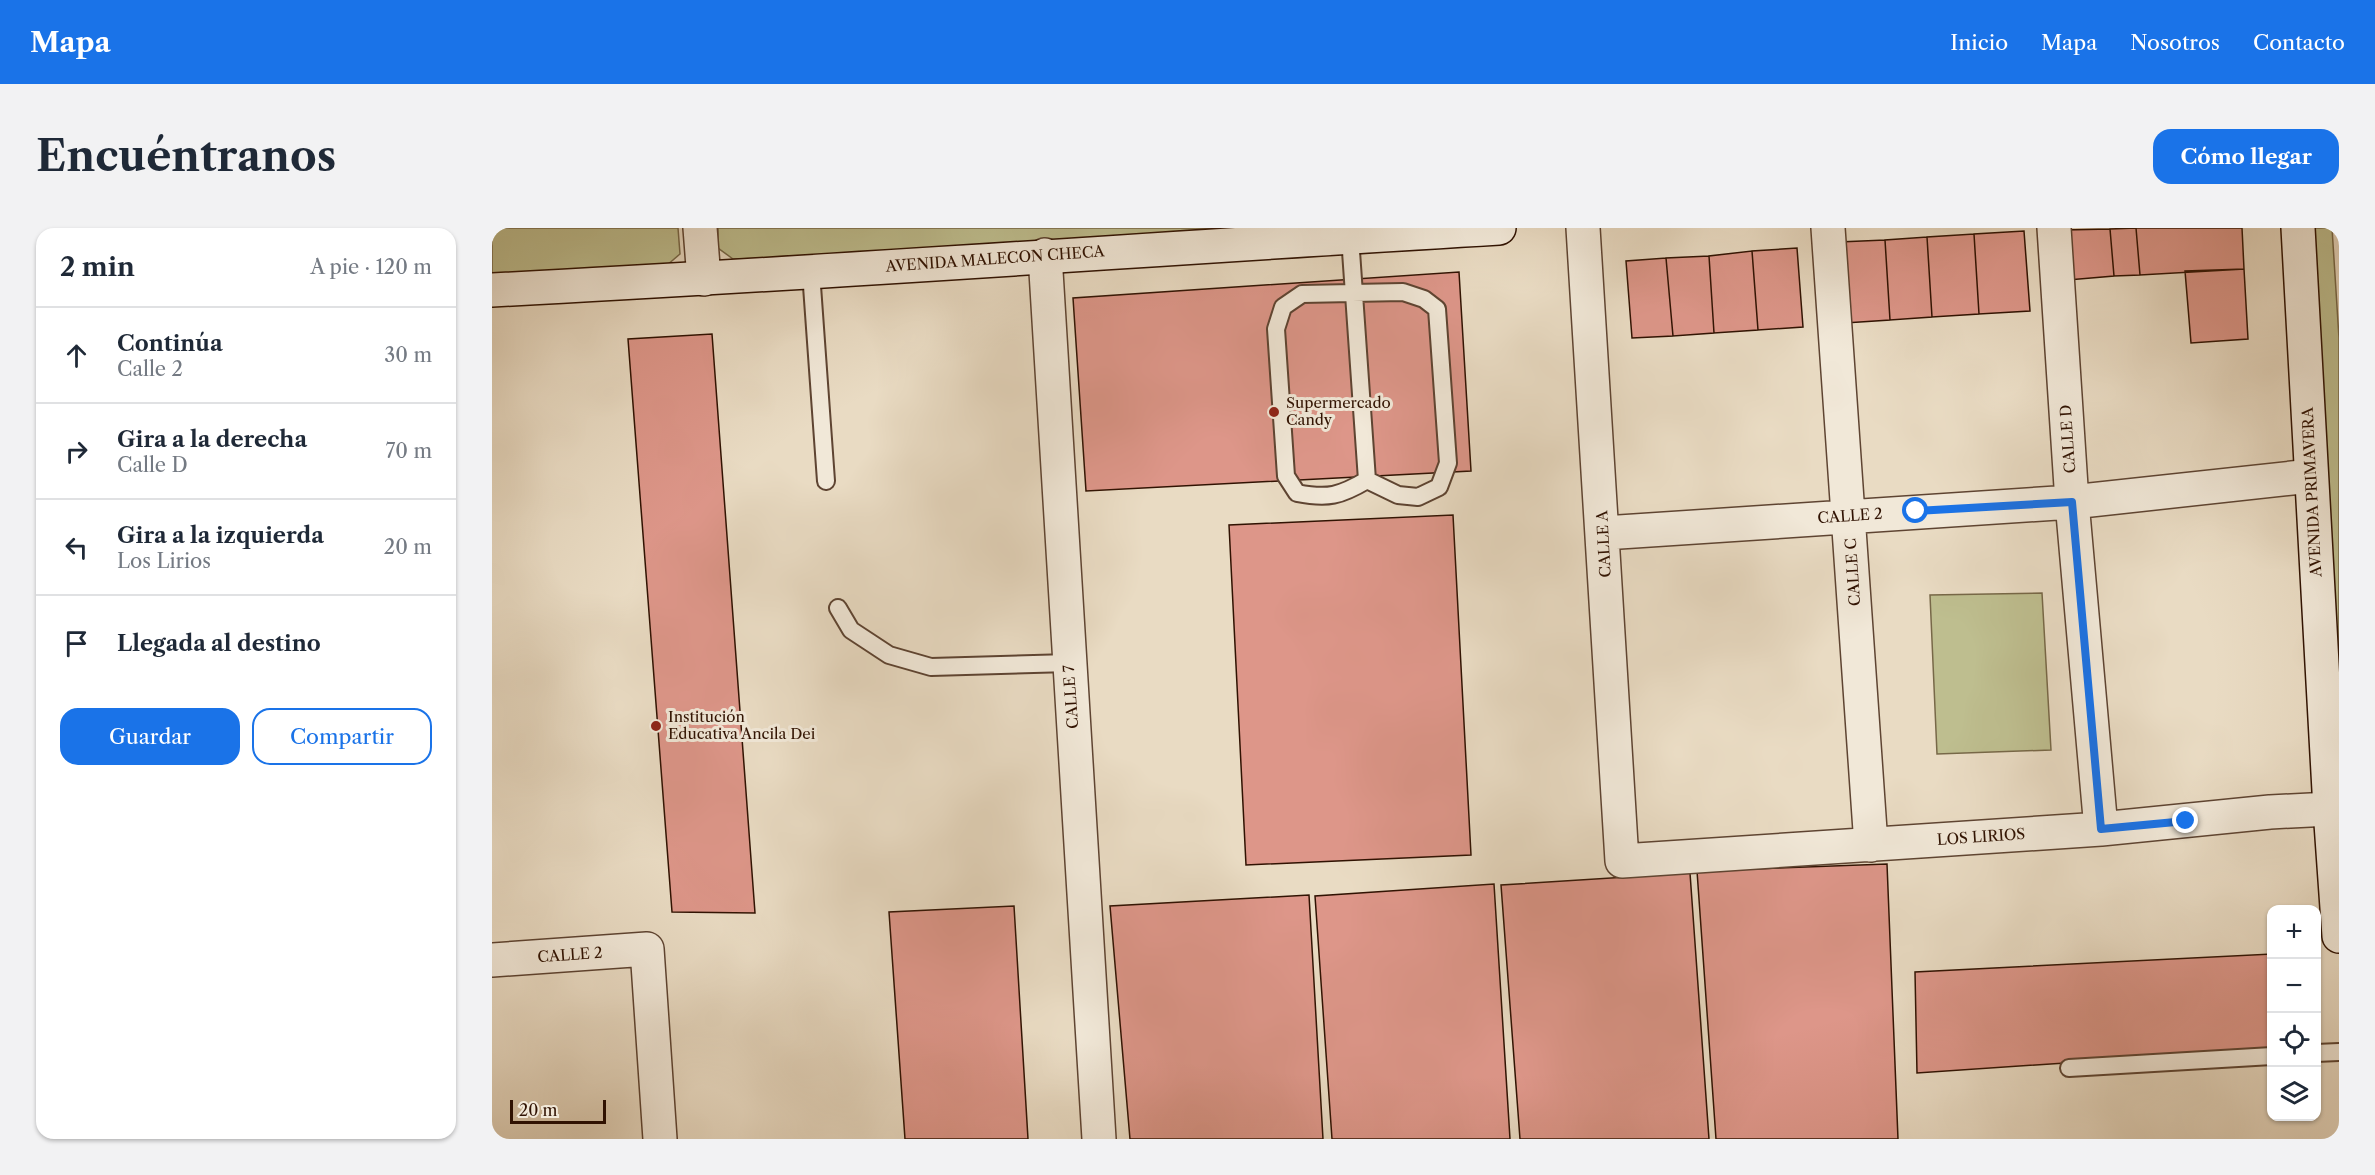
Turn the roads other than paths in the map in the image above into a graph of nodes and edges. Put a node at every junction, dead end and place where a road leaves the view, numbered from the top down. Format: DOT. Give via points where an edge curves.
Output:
graph roads {
  1 [pos="700,228"];
  2 [pos="1499,228"];
  3 [pos="1583,228"];
  4 [pos="1828,228"];
  5 [pos="2054,228"];
  6 [pos="2298,228"];
  7 [pos="1350,237"];
  8 [pos="1045,255"];
  9 [pos="811,272"];
  10 [pos="704,279"];
  11 [pos="492,290"];
  12 [pos="1355,293"];
  13 [pos="2311,476"];
  14 [pos="1367,480"];
  15 [pos="826,481"];
  16 [pos="2072,502"];
  17 [pos="1849,516"];
  18 [pos="1604,533"];
  19 [pos="838,608"];
  20 [pos="1069,663"];
  21 [pos="2334,810"];
  22 [pos="2101,829"];
  23 [pos="1871,845"];
  24 [pos="1622,861"];
  25 [pos="2339,936"];
  26 [pos="492,960"];
  27 [pos="2339,1052"];
  28 [pos="2321,1053"];
  29 [pos="2267,1056"];
  30 [pos="2069,1068"];
  31 [pos="660,1139"];
  32 [pos="1100,1139"];
  1 -- 10 [label="street"];
  2 -- 7 [label="street, AVENIDA MALECON CHECA"];
  3 -- 18 [label="street, CALLE A"];
  4 -- 17 [label="street, CALLE C"];
  5 -- 16 [label="street, CALLE D"];
  6 -- 13 [label="street, AVENIDA PRIMAVERA"];
  7 -- 8 [label="street, AVENIDA MALECON CHECA"];
  7 -- 12 [label="lane"];
  8 -- 9 [label="street, AVENIDA MALECON CHECA"];
  8 -- 20 [label="street, CALLE 7"];
  9 -- 10 [label="street, AVENIDA MALECON CHECA"];
  9 -- 15 [label="lane"];
  10 -- 11 [label="street, AVENIDA MALECON CHECA"];
  12 -- 14 [label="lane"];
  12 -- 14 [label="lane" via="1302,294 1283,307 1276,329 1286,476 1297,493 1320,498 1344,494"];
  12 -- 14 [label="lane" via="1403,292 1424,299 1437,309 1448,463 1439,487 1418,497 1398,495"];
  13 -- 16 [label="street, CALLE 2"];
  13 -- 21 [label="street, AVENIDA PRIMAVERA"];
  16 -- 17 [label="street, CALLE 2"];
  16 -- 22 [label="street, CALLE D"];
  17 -- 18 [label="street, CALLE 2"];
  17 -- 23 [label="street, CALLE C"];
  18 -- 24 [label="street, CALLE A"];
  19 -- 20 [label="lane" via="851,630 889,655 931,667"];
  20 -- 32 [label="street, CALLE 7"];
  21 -- 22 [label="street, LOS LIRIOS"];
  21 -- 25 [label="street, AVENIDA PRIMAVERA"];
  22 -- 23 [label="street, LOS LIRIOS"];
  23 -- 24 [label="street, LOS LIRIOS"];
  26 -- 31 [label="street, CALLE 2" via="647,950"];
  27 -- 28 [label="lane"];
  29 -- 30 [label="lane"];
}
